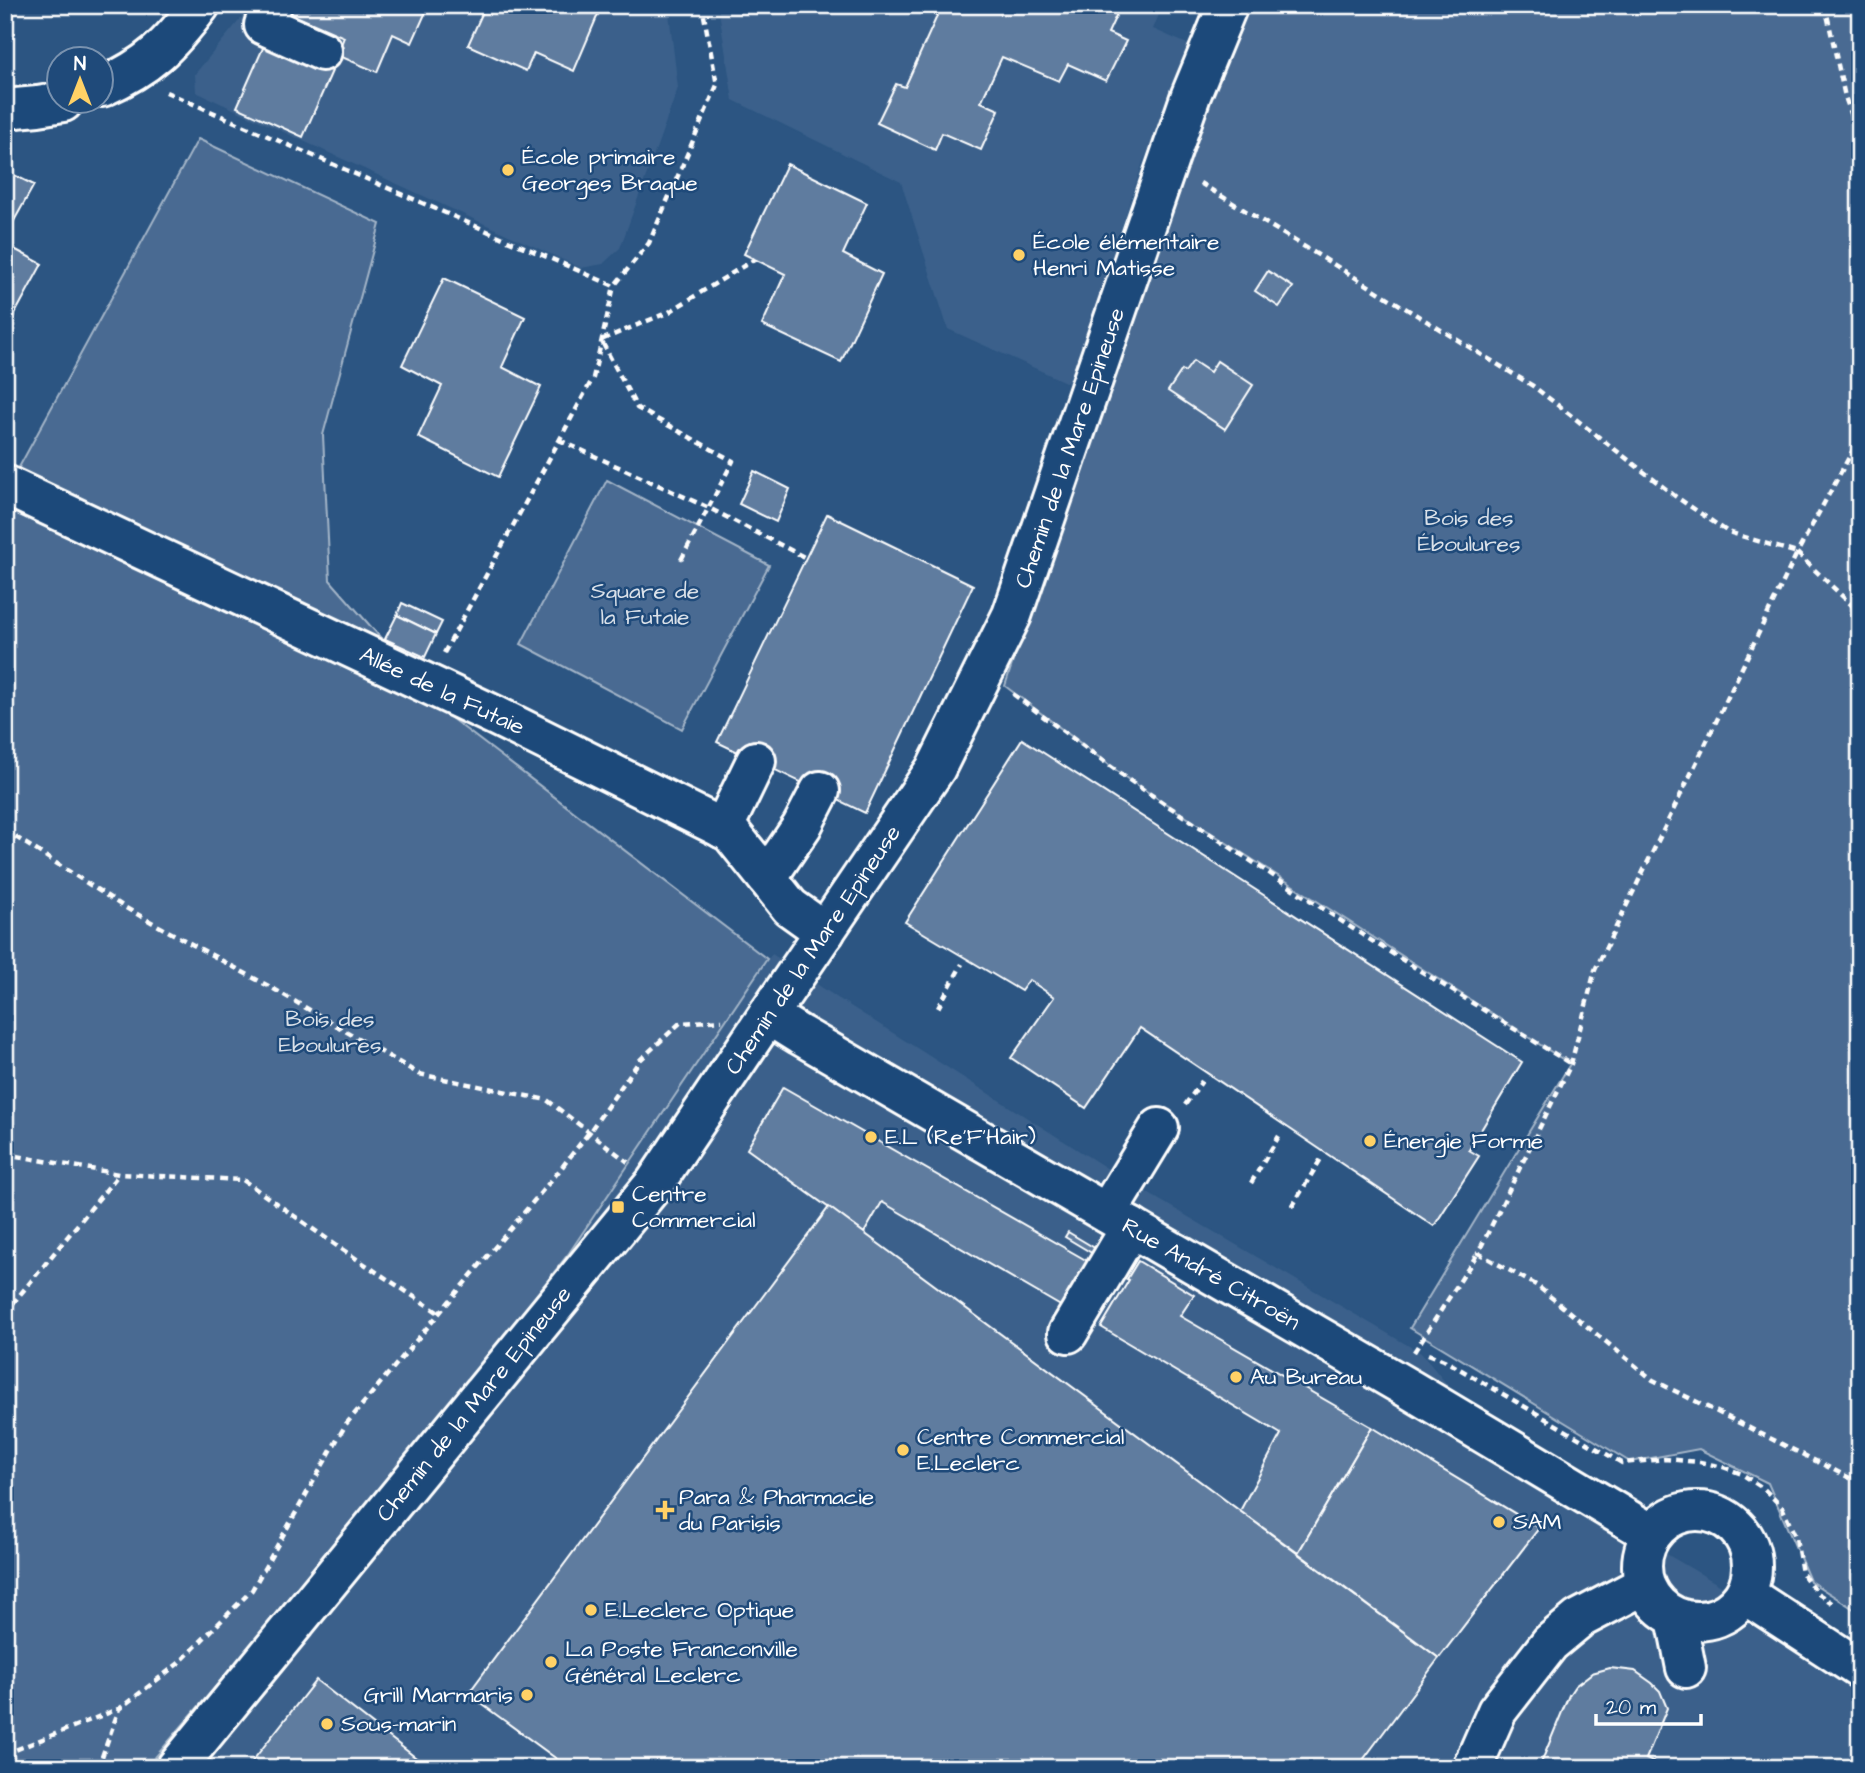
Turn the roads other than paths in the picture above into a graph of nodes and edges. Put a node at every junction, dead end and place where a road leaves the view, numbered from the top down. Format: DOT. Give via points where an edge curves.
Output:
graph roads {
  1 [pos="200,5"];
  2 [pos="272,5"];
  3 [pos="1228,5"];
  4 [pos="322,51"];
  5 [pos="116,80"];
  6 [pos="46,105"];
  7 [pos="5,109"];
  8 [pos="5,485"];
  9 [pos="756,761"];
  10 [pos="820,791"];
  11 [pos="723,829"];
  12 [pos="767,878"];
  13 [pos="825,932"];
  14 [pos="768,1015"];
  15 [pos="1159,1128"];
  16 [pos="1119,1220"];
  17 [pos="1068,1334"];
  18 [pos="1652,1534"];
  19 [pos="1644,1585"];
  20 [pos="1745,1594"];
  21 [pos="1676,1618"];
  22 [pos="1686,1668"];
  23 [pos="1860,1669"];
  24 [pos="176,1768"];
  25 [pos="1472,1768"];
  1 -- 5 [label="main road" via="167,46 145,65"];
  2 -- 4 [label="main road" via="264,25"];
  3 -- 13 [label="main road, Chemin de la Mare Epineuse" via="1191,95 1012,615 936,768"];
  6 -- 7 [label="main road"];
  8 -- 11 [label="main road, Allée de la Futaie"];
  9 -- 11 [label="main road"];
  10 -- 12 [label="main road"];
  11 -- 12 [label="main road, Allée de la Futaie"];
  12 -- 13 [label="main road, Allée de la Futaie" via="790,906"];
  13 -- 14 [label="main road, Chemin de la Mare Epineuse"];
  14 -- 16 [label="main road, Rue André Citroën"];
  14 -- 24 [label="main road, Chemin de la Mare Epineuse" via="647,1192"];
  15 -- 16 [label="main road"];
  16 -- 17 [label="main road"];
  16 -- 18 [label="main road, Rue André Citroën"];
  18 -- 19 [label="main road" via="1641,1567"];
  18 -- 20 [label="main road" via="1663,1522 1691,1511 1706,1511 1727,1520 1750,1549 1752,1572"];
  19 -- 21 [label="main road" via="1657,1605"];
  19 -- 25 [label="main road" via="1579,1619 1550,1643 1497,1711"];
  20 -- 21 [label="main road" via="1738,1605 1716,1619"];
  20 -- 23 [label="main road"];
  21 -- 22 [label="main road"];
}
